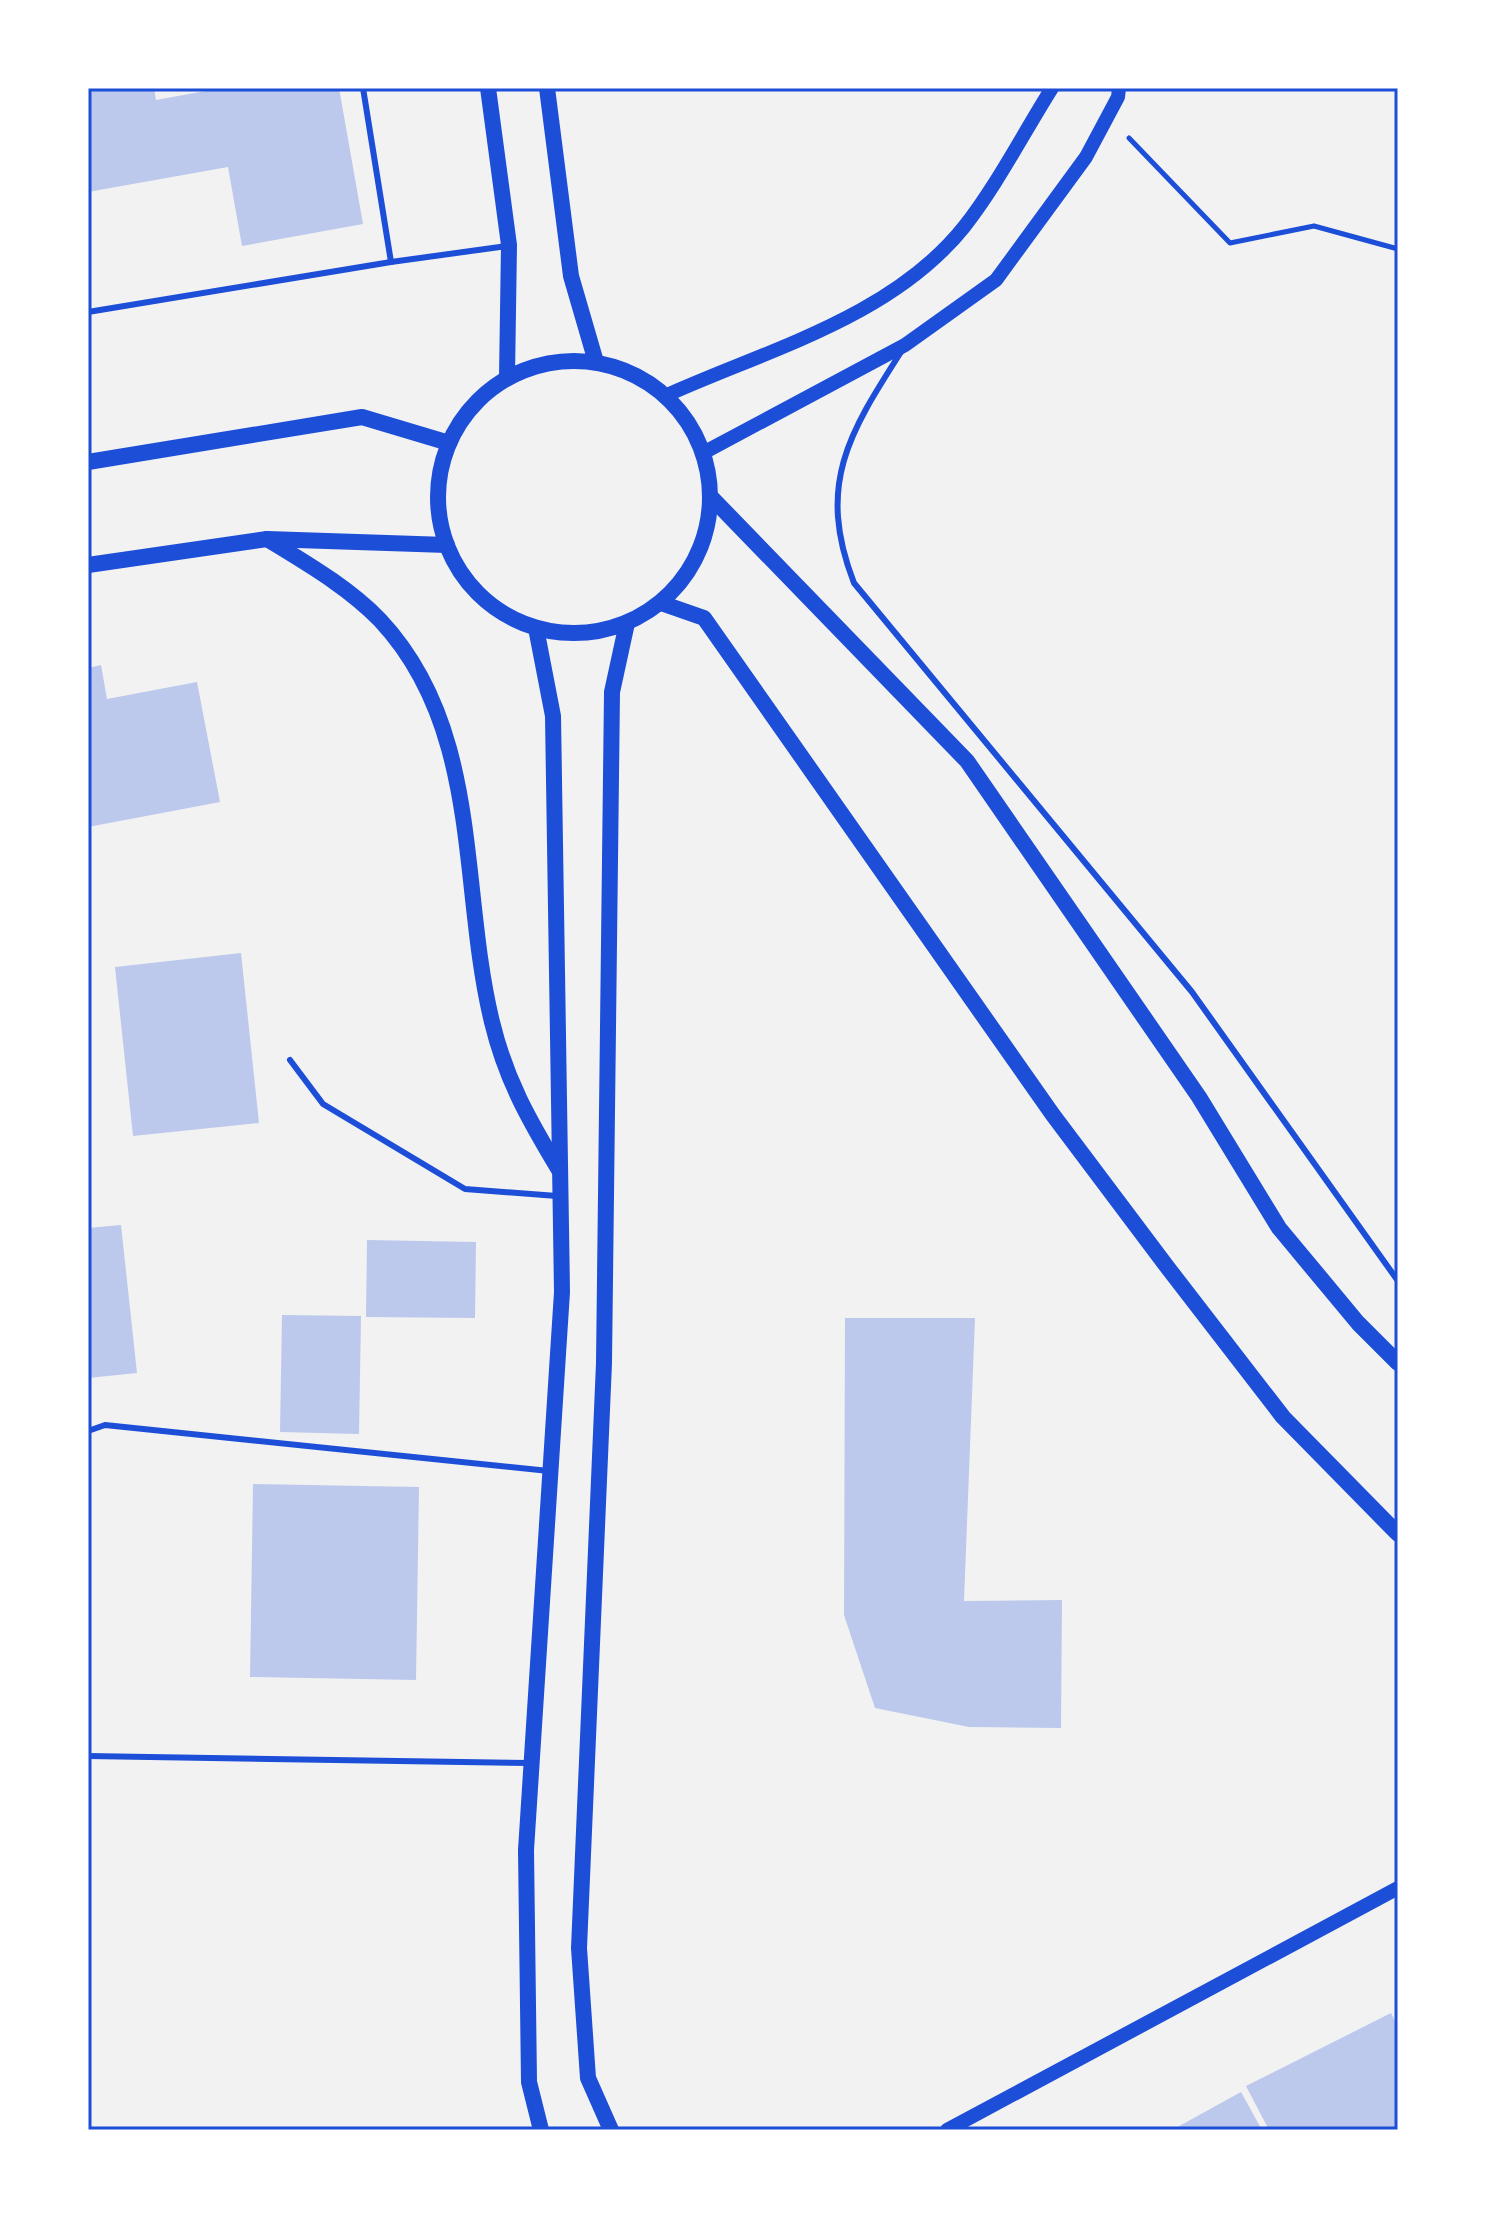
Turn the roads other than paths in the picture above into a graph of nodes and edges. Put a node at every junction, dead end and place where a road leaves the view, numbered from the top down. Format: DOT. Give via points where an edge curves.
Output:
graph roads {
  1 [pos="363,88"];
  2 [pos="488,88"];
  3 [pos="547,88"];
  4 [pos="1052,88"];
  5 [pos="1119,88"];
  6 [pos="509,245"];
  7 [pos="391,262"];
  8 [pos="88,312"];
  9 [pos="905,345"];
  10 [pos="596,362"];
  11 [pos="507,377"];
  12 [pos="665,396"];
  13 [pos="449,443"];
  14 [pos="703,453"];
  15 [pos="88,462"];
  16 [pos="710,496"];
  17 [pos="267,539"];
  18 [pos="447,545"];
  19 [pos="88,565"];
  20 [pos="661,603"];
  21 [pos="627,623"];
  22 [pos="536,628"];
  23 [pos="290,1060"];
  24 [pos="560,1171"];
  25 [pos="560,1196"];
  26 [pos="1398,1281"];
  27 [pos="1398,1363"];
  28 [pos="88,1431"];
  29 [pos="550,1471"];
  30 [pos="1398,1534"];
  31 [pos="88,1756"];
  32 [pos="532,1763"];
  33 [pos="1398,1888"];
  34 [pos="541,2130"];
  35 [pos="611,2130"];
  36 [pos="947,2130"];
  1 -- 7 [label="lane"];
  2 -- 6 [label="main road"];
  3 -- 10 [label="main road" via="571,276"];
  4 -- 12 [label="street" via="964,227 924,267 820,332"];
  5 -- 9 [label="street" via="1086,157 996,280"];
  6 -- 7 [label="lane"];
  6 -- 11 [label="main road"];
  7 -- 8 [label="lane"];
  9 -- 14 [label="street"];
  9 -- 26 [label="lane" via="857,420 843,464 837,511 843,555 854,583 1192,992"];
  10 -- 11 [label="main road" via="551,362"];
  10 -- 12 [label="main road" via="628,371"];
  11 -- 13 [label="main road" via="473,405"];
  12 -- 14 [label="main road" via="682,413"];
  13 -- 15 [label="main road" via="362,417"];
  13 -- 18 [label="main road" via="438,493"];
  14 -- 16 [label="main road"];
  16 -- 20 [label="main road" via="705,537 687,574"];
  16 -- 27 [label="main road" via="967,761 1199,1097 1279,1228"];
  17 -- 18 [label="main road"];
  17 -- 19 [label="main road"];
  17 -- 24 [label="main road" via="351,595 380,621 415,666 455,761 492,1021 517,1100"];
  18 -- 22 [label="main road" via="482,597"];
  20 -- 21 [label="main road"];
  20 -- 30 [label="main road" via="704,618 1053,1115 1168,1268 1283,1417"];
  21 -- 22 [label="main road" via="582,633"];
  21 -- 35 [label="main road" via="612,692 604,1363 579,1948 588,2078"];
  22 -- 24 [label="main road" via="553,716"];
  23 -- 25 [label="lane" via="323,1104 465,1189"];
  24 -- 25 [label="main road"];
  25 -- 29 [label="main road" via="562,1292"];
  28 -- 29 [label="lane" via="105,1425"];
  29 -- 32 [label="main road"];
  31 -- 32 [label="lane"];
  32 -- 34 [label="main road" via="526,1850 529,2082"];
  33 -- 36 [label="street"];
}
